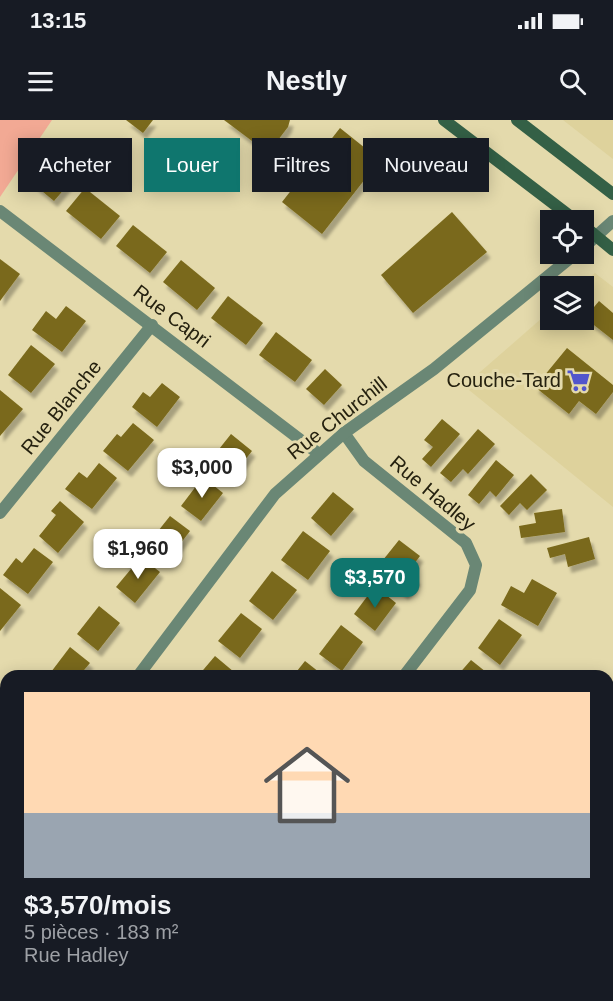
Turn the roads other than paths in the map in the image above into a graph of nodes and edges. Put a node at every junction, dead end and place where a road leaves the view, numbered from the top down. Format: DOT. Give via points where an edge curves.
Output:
graph roads {
  1 [pos="444,120"];
  2 [pos="518,120"];
  3 [pos="613,194"];
  4 [pos="562,210"];
  5 [pos="0,212"];
  6 [pos="613,221"];
  7 [pos="594,234"];
  8 [pos="597,236"];
  9 [pos="594,239"];
  10 [pos="613,250"];
  11 [pos="564,264"];
  12 [pos="152,325"];
  13 [pos="344,433"];
  14 [pos="318,454"];
  15 [pos="0,513"];
  16 [pos="143,670"];
  17 [pos="409,670"];
  1 -- 4 [label="main road"];
  2 -- 3 [label="main road"];
  5 -- 12 [label="street, Rue Capri"];
  6 -- 8 [label="street"];
  7 -- 8 [label="main road"];
  8 -- 9 [label="street"];
  8 -- 10 [label="main road"];
  11 -- 13 [label="street, Rue Churchill" via="434,369"];
  12 -- 14 [label="street, Rue Capri"];
  12 -- 15 [label="street, Rue Blanche"];
  13 -- 14 [label="street, Rue Churchill"];
  13 -- 17 [label="street, Rue Hadley" via="364,461 466,543 476,565 470,590"];
  14 -- 16 [label="street, Rue Churchill" via="275,494"];
}
